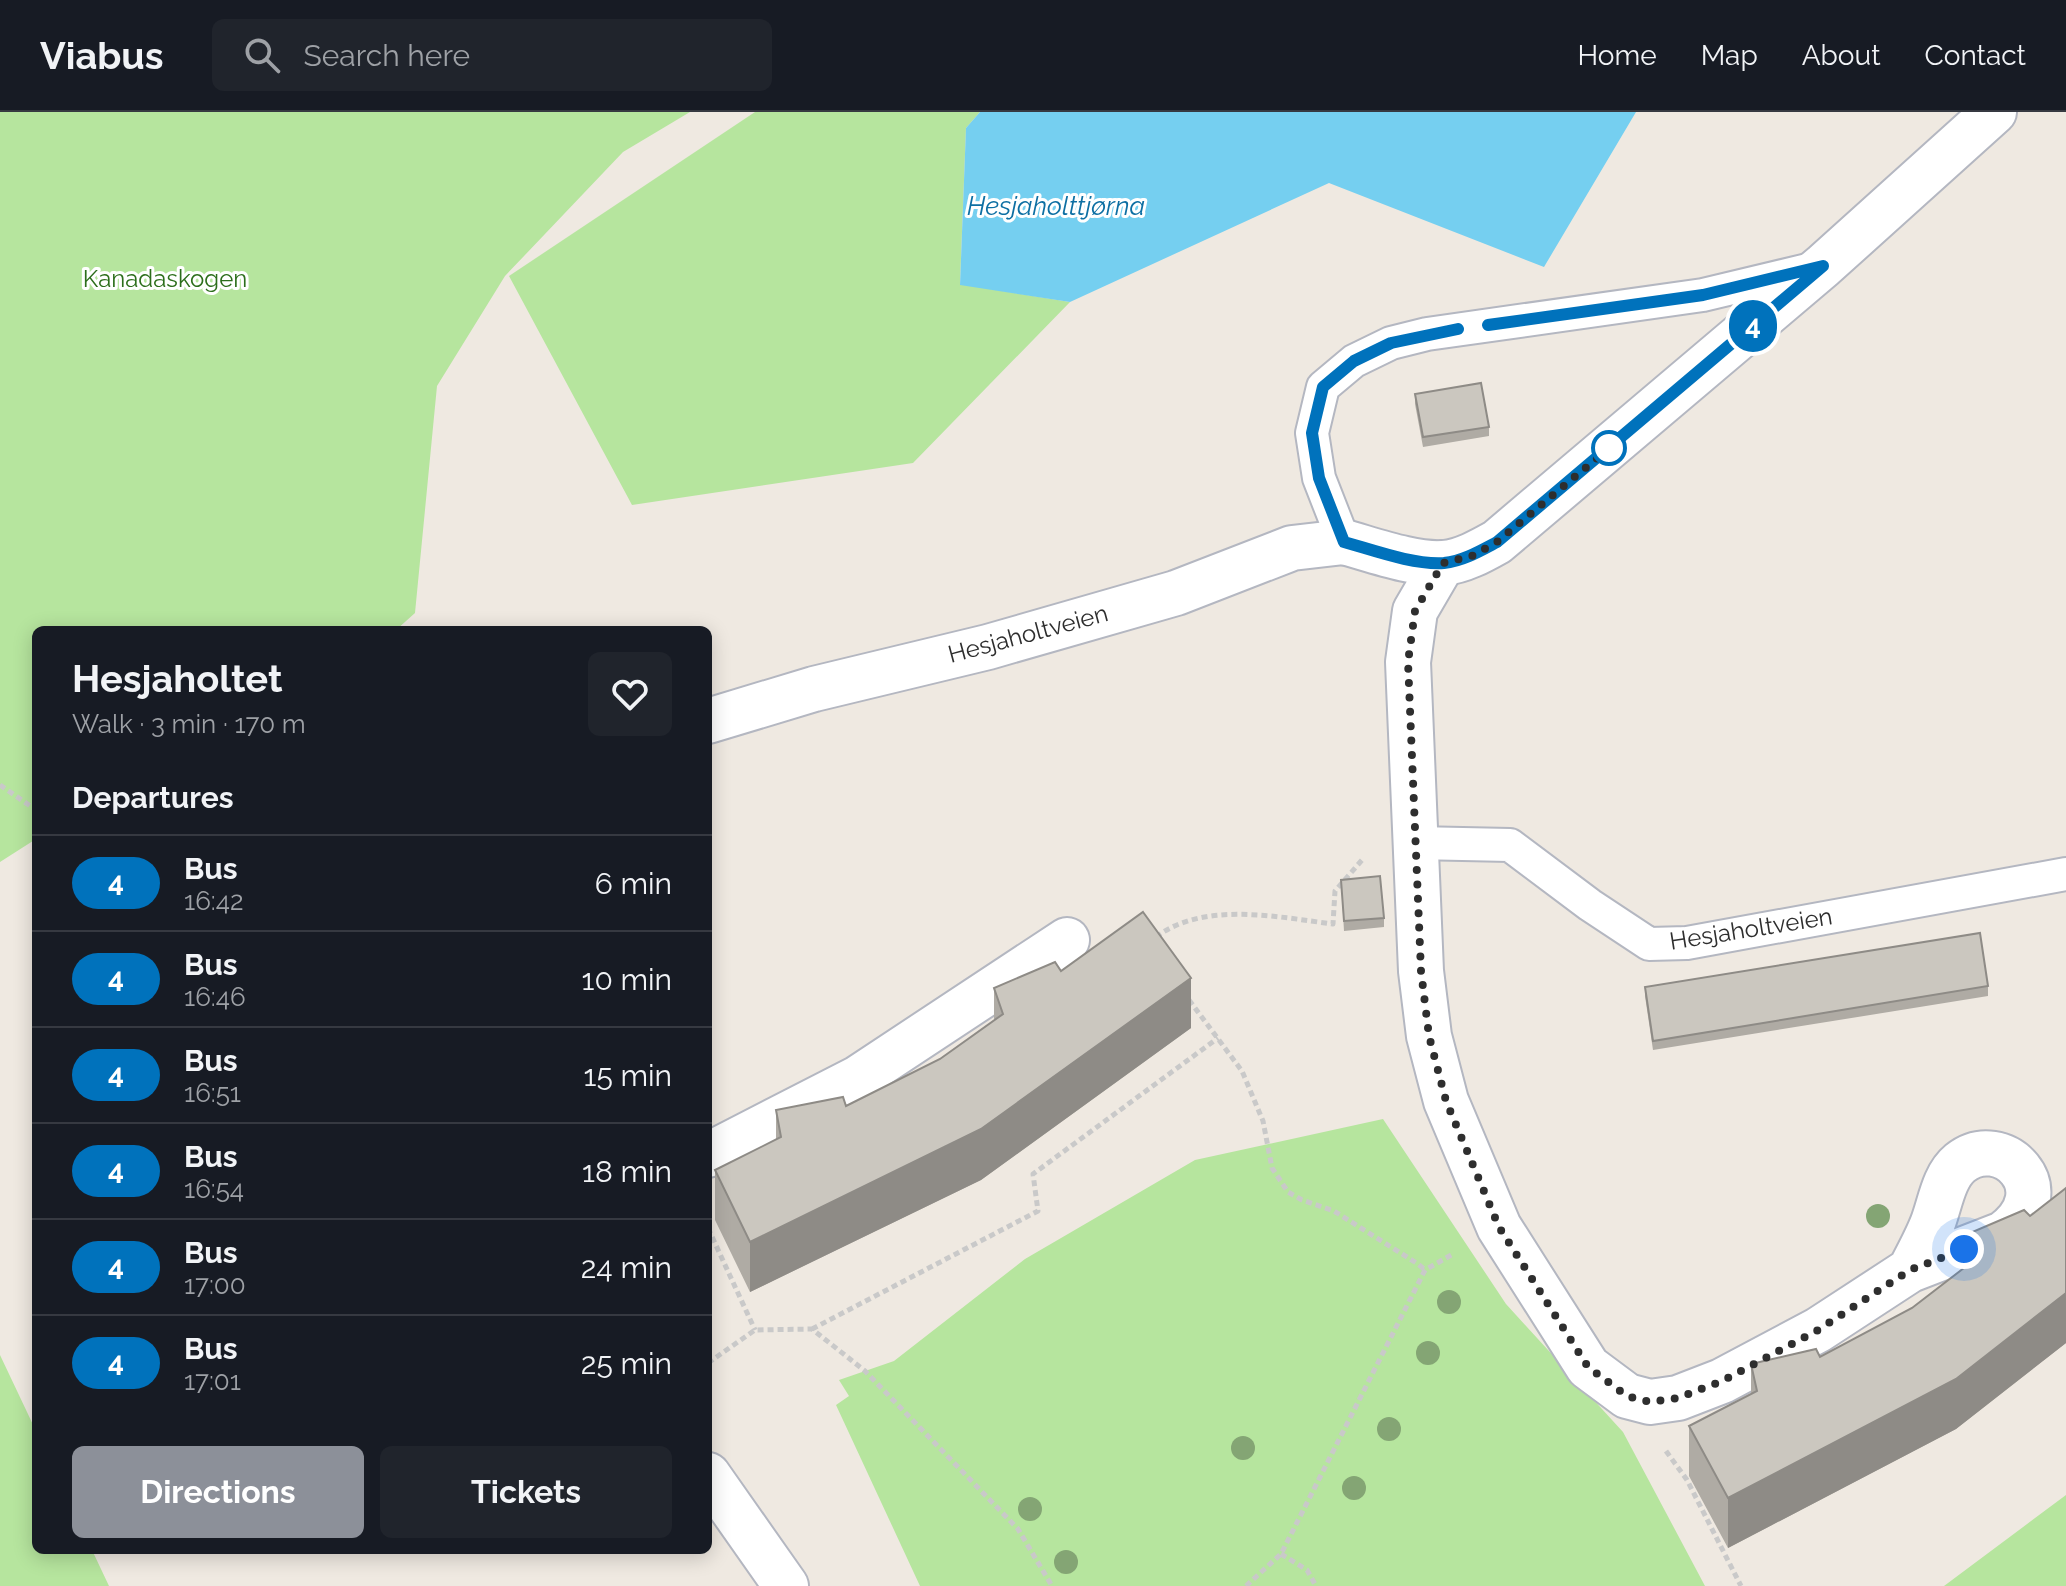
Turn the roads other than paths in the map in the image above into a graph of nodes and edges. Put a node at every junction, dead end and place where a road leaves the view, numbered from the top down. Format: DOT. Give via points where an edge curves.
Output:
graph roads {
  1 [pos="1994,112"];
  2 [pos="1823,266"];
  3 [pos="1344,542"];
  4 [pos="1443,563"];
  5 [pos="712,720"];
  6 [pos="1415,843"];
  7 [pos="2066,874"];
  8 [pos="1067,940"];
  9 [pos="712,1153"];
  10 [pos="1910,1270"];
  11 [pos="712,1481"];
  12 [pos="786,1586"];
  1 -- 2 [label="street, Hesjaholtveien"];
  2 -- 3 [label="lane, Hesjaholtveien" via="1703,295 1427,334 1391,343 1354,361 1323,387 1312,433 1319,478"];
  2 -- 4 [label="street, Hesjaholtveien" via="1497,542"];
  3 -- 4 [label="street, Hesjaholtveien"];
  3 -- 5 [label="street, Hesjaholtveien" via="1292,548 1176,593"];
  4 -- 6 [label="street" via="1415,611 1408,662"];
  6 -- 7 [label="lane, Hesjaholtveien" via="1510,845 1649,944 1687,943"];
  6 -- 10 [label="street" via="1421,971 1429,1036 1446,1101 1499,1227 1588,1367 1627,1396 1650,1402 1678,1398 1818,1330"];
  8 -- 9 [label="street" via="858,1078"];
  11 -- 12 [label="street"];
}
